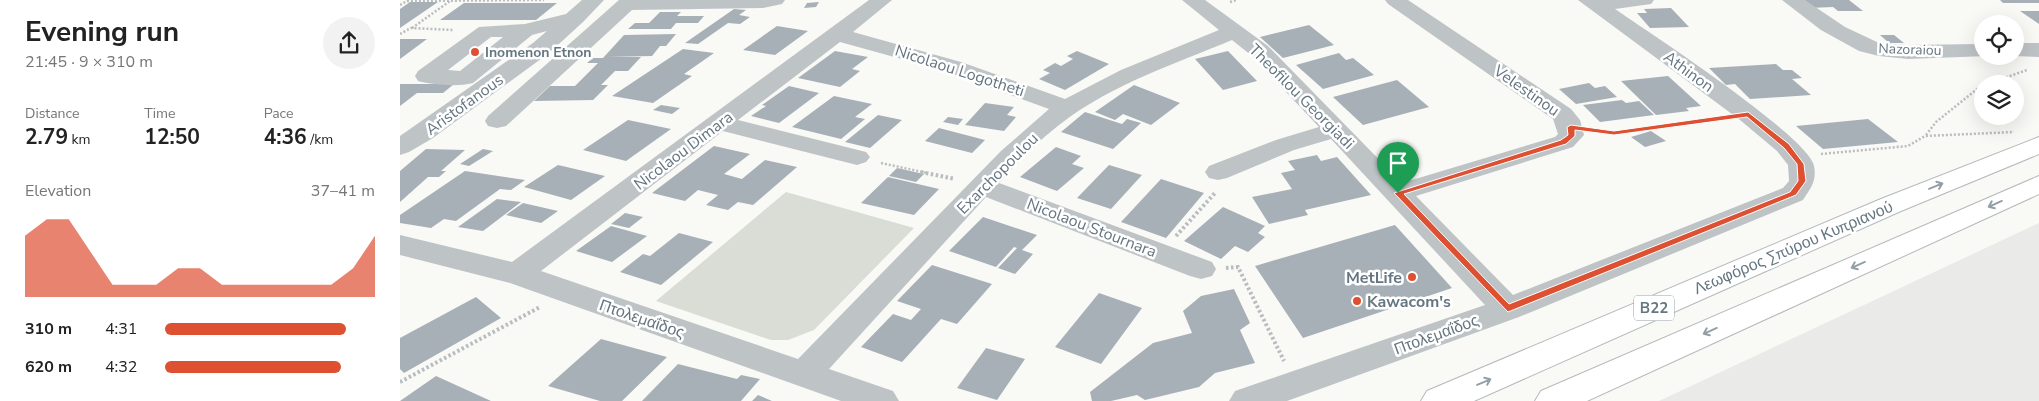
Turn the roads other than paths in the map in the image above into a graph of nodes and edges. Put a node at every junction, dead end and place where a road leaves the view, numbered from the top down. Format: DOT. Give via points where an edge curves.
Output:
graph roads {
  1 [pos="594,0"];
  2 [pos="882,0"];
  3 [pos="1192,0"];
  4 [pos="1396,0"];
  5 [pos="1644,0"];
  6 [pos="1792,0"];
  7 [pos="769,1"];
  8 [pos="630,2"];
  9 [pos="1591,2"];
  10 [pos="576,18"];
  11 [pos="525,30"];
  12 [pos="1234,32"];
  13 [pos="844,36"];
  14 [pos="1974,50"];
  15 [pos="2024,54"];
  16 [pos="2036,60"];
  17 [pos="465,78"];
  18 [pos="500,78"];
  19 [pos="1067,108"];
  20 [pos="497,121"];
  21 [pos="719,123"];
  22 [pos="1336,130"];
  23 [pos="2028,138"];
  24 [pos="1786,146"];
  25 [pos="400,147"];
  26 [pos="857,157"];
  27 [pos="1218,172"];
  28 [pos="2039,184"];
  29 [pos="982,186"];
  30 [pos="1398,193"];
  31 [pos="400,245"];
  32 [pos="1201,269"];
  33 [pos="517,274"];
  34 [pos="1508,309"];
  35 [pos="804,374"];
  36 [pos="881,401"];
  37 [pos="1247,401"];
  38 [pos="1439,401"];
  39 [pos="1553,401"];
  1 -- 10 [label="street, Aristofanous"];
  2 -- 13 [label="street, Nicolaou Dimara"];
  3 -- 12 [label="street, Theofilou Georgiadi"];
  4 -- 30 [label="street, Velestinou" via="1562,114 1571,127 1571,136 1564,142"];
  5 -- 9 [label="street"];
  6 -- 14 [label="street, Nazoraiou" via="1867,46 1889,50"];
  7 -- 8 [label="street"];
  8 -- 20 [label="street"];
  9 -- 24 [label="street, Athinon"];
  10 -- 11 [label="street"];
  10 -- 18 [label="street, Aristofanous"];
  11 -- 17 [label="street"];
  11 -- 17 [label="street" via="486,31 426,76"];
  12 -- 19 [label="street, Exarchopoulou" via="1146,67"];
  12 -- 22 [label="street, Theofilou Georgiadi" via="1260,51"];
  13 -- 19 [label="street, Nicolaou Logotheti" via="876,43 1025,91"];
  13 -- 21 [label="street, Nicolaou Dimara"];
  15 -- 16 [label="street"];
  17 -- 18 [label="street"];
  18 -- 25 [label="street, Aristofanous"];
  19 -- 29 [label="street, Exarchopoulou" via="1025,143"];
  21 -- 26 [label="street"];
  21 -- 33 [label="street, Nicolaou Dimara"];
  22 -- 27 [label="street" via="1285,145"];
  22 -- 30 [label="street, Theofilou Georgiadi"];
  38 -- 23 [label="main road, Λεωφόρος Σπύρου Κυπριανού / B22, one-way" via="1880,209"];
  24 -- 34 [label="street, Πτολεμαΐδος" via="1800,164 1802,181 1793,194"];
  28 -- 39 [label="main road, one-way"];
  29 -- 32 [label="street, Nicolaou Stournara"];
  29 -- 35 [label="street, Exarchopoulou"];
  30 -- 34 [label="street, Theofilou Georgiadi"];
  31 -- 33 [label="street, Πτολεμαΐδος"];
  33 -- 35 [label="street, Πτολεμαΐδος"];
  34 -- 37 [label="street, Πτολεμαΐδος"];
  35 -- 36 [label="street, Πτολεμαΐδος"];
}
